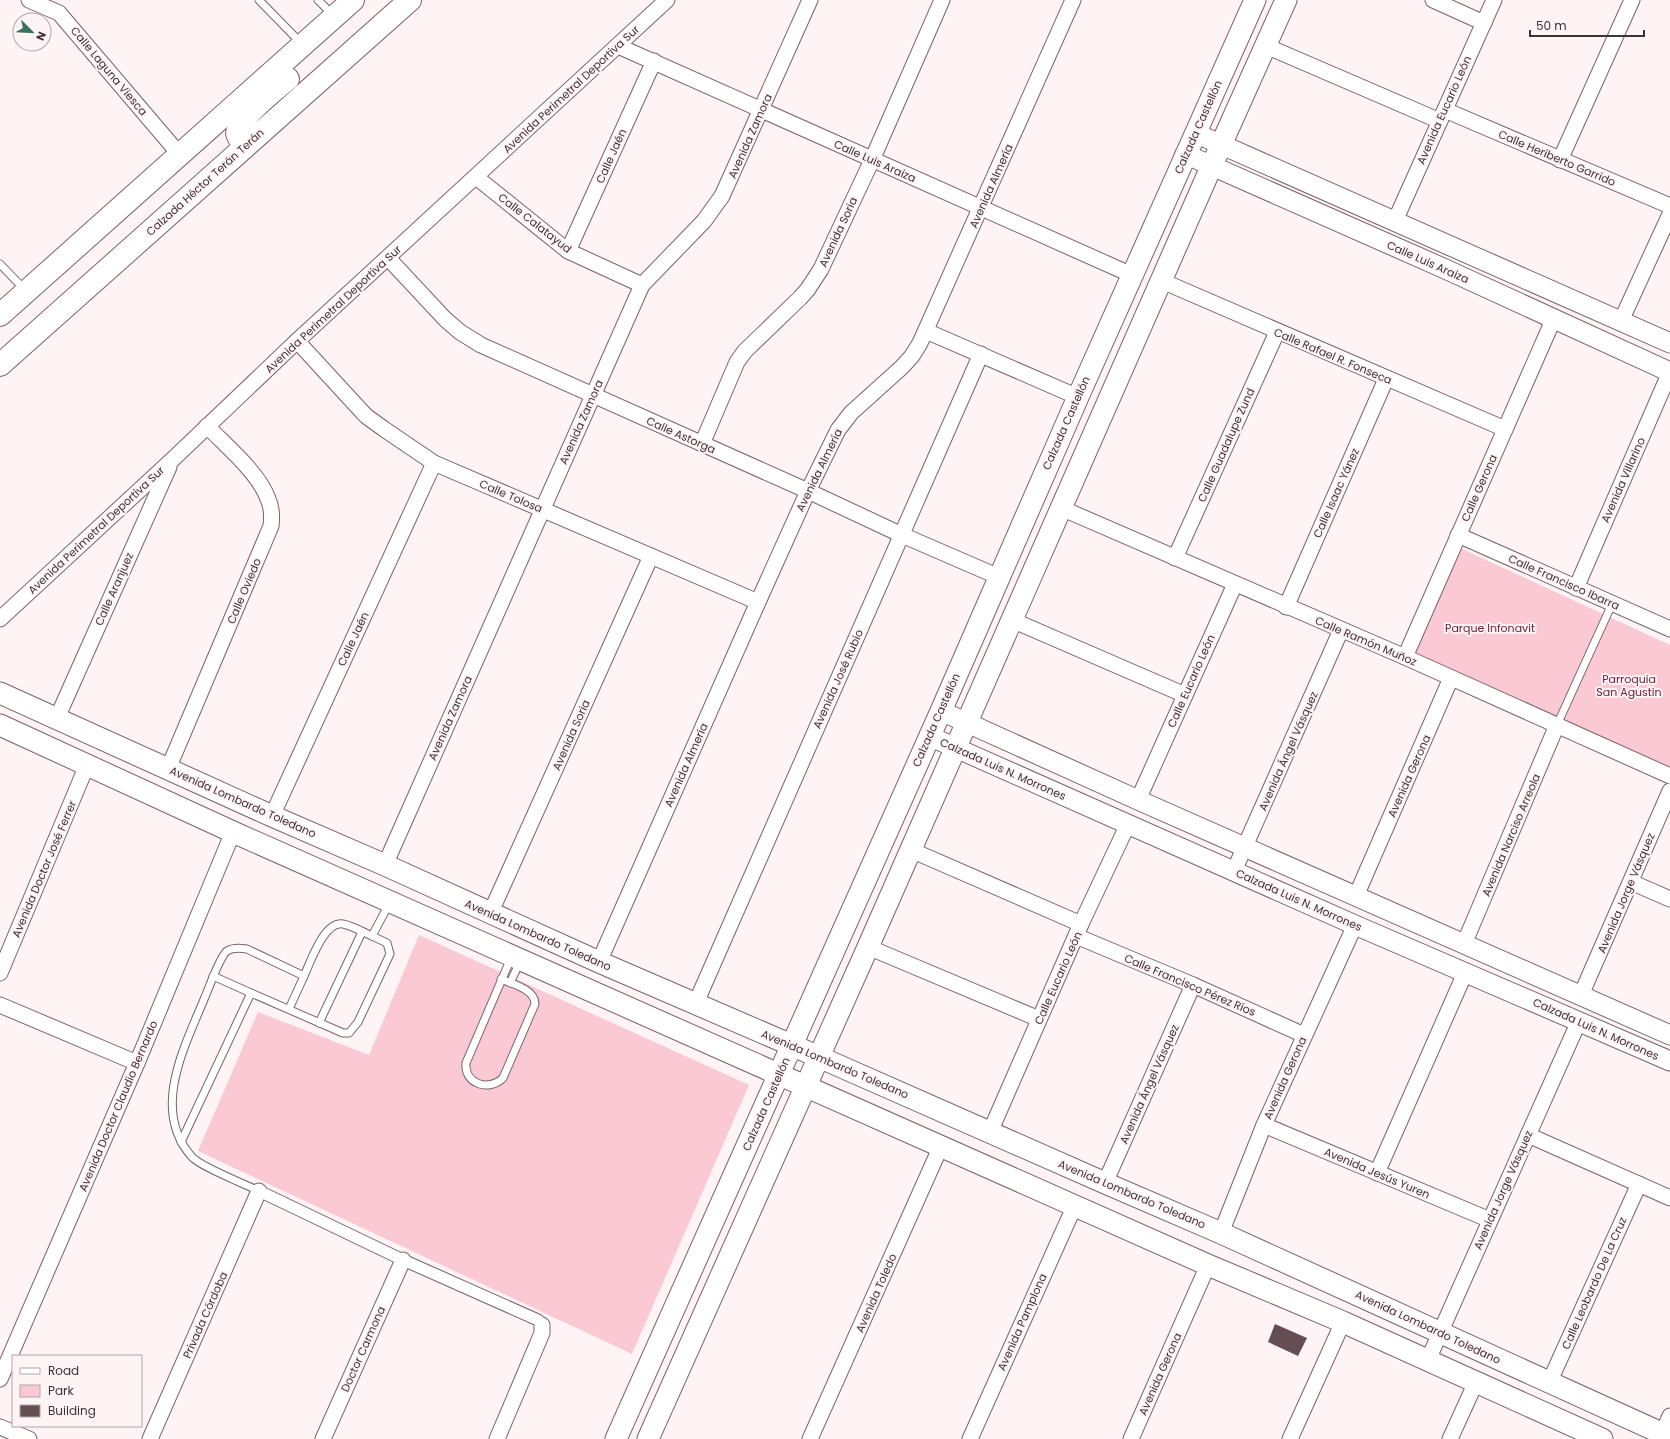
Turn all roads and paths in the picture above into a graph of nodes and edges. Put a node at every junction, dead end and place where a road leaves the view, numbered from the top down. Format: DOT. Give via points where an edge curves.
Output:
graph roads {
  1 [pos="29,0"];
  2 [pos="259,0"];
  3 [pos="318,0"];
  4 [pos="353,0"];
  5 [pos="357,0"];
  6 [pos="410,0"];
  7 [pos="667,0"];
  8 [pos="810,0"];
  9 [pos="942,0"];
  10 [pos="1073,0"];
  11 [pos="1255,0"];
  12 [pos="1286,0"];
  13 [pos="1433,0"];
  14 [pos="1494,0"];
  15 [pos="1632,0"];
  16 [pos="56,6"];
  17 [pos="334,17"];
  18 [pos="1484,23"];
  19 [pos="303,45"];
  20 [pos="618,46"];
  21 [pos="1266,46"];
  22 [pos="654,61"];
  23 [pos="762,110"];
  24 [pos="1442,116"];
  25 [pos="1195,133"];
  26 [pos="1222,144"];
  27 [pos="245,147"];
  28 [pos="1185,154"];
  29 [pos="180,155"];
  30 [pos="872,160"];
  31 [pos="1560,160"];
  32 [pos="1212,165"];
  33 [pos="476,177"];
  34 [pos="1670,206"];
  35 [pos="981,208"];
  36 [pos="1670,214"];
  37 [pos="1395,221"];
  38 [pos="1452,246"];
  39 [pos="568,251"];
  40 [pos="388,258"];
  41 [pos="0,264"];
  42 [pos="1443,268"];
  43 [pos="1132,275"];
  44 [pos="1162,281"];
  45 [pos="642,285"];
  46 [pos="26,292"];
  47 [pos="0,315"];
  48 [pos="1554,318"];
  49 [pos="1622,321"];
  50 [pos="926,331"];
  51 [pos="1277,332"];
  52 [pos="297,341"];
  53 [pos="1670,342"];
  54 [pos="981,354"];
  55 [pos="0,364"];
  56 [pos="1670,372"];
  57 [pos="1386,379"];
  58 [pos="593,396"];
  59 [pos="1078,398"];
  60 [pos="207,426"];
  61 [pos="1504,430"];
  62 [pos="702,444"];
  63 [pos="172,460"];
  64 [pos="434,463"];
  65 [pos="808,491"];
  66 [pos="1061,508"];
  67 [pos="542,509"];
  68 [pos="902,535"];
  69 [pos="1458,536"];
  70 [pos="651,556"];
  71 [pos="1175,558"];
  72 [pos="999,577"];
  73 [pos="1235,584"];
  74 [pos="1576,588"];
  75 [pos="758,602"];
  76 [pos="1612,604"];
  77 [pos="1286,607"];
  78 [pos="0,619"];
  79 [pos="1012,620"];
  80 [pos="1670,629"];
  81 [pos="1341,630"];
  82 [pos="1405,657"];
  83 [pos="1451,678"];
  84 [pos="0,693"];
  85 [pos="1185,695"];
  86 [pos="941,711"];
  87 [pos="57,718"];
  88 [pos="968,722"];
  89 [pos="0,725"];
  90 [pos="1558,725"];
  91 [pos="929,736"];
  92 [pos="956,748"];
  93 [pos="87,765"];
  94 [pos="168,769"];
  95 [pos="1670,776"];
  96 [pos="1670,791"];
  97 [pos="1138,800"];
  98 [pos="272,816"];
  99 [pos="1128,824"];
  100 [pos="233,832"];
  101 [pos="322,838"];
  102 [pos="1246,846"];
  103 [pos="911,850"];
  104 [pos="385,865"];
  105 [pos="1234,871"];
  106 [pos="1631,882"];
  107 [pos="1356,896"];
  108 [pos="1670,899"];
  109 [pos="390,902"];
  110 [pos="490,914"];
  111 [pos="1355,925"];
  112 [pos="1079,930"];
  113 [pos="362,932"];
  114 [pos="372,936"];
  115 [pos="1464,944"];
  116 [pos="868,946"];
  117 [pos="517,958"];
  118 [pos="599,962"];
  119 [pos="1465,972"];
  120 [pos="0,973"];
  121 [pos="213,976"];
  122 [pos="304,976"];
  123 [pos="501,980"];
  124 [pos="510,984"];
  125 [pos="1193,985"];
  126 [pos="251,993"];
  127 [pos="1581,995"];
  128 [pos="695,1004"];
  129 [pos="0,1005"];
  130 [pos="289,1009"];
  131 [pos="1039,1019"];
  132 [pos="1579,1021"];
  133 [pos="320,1023"];
  134 [pos="1304,1035"];
  135 [pos="1670,1035"];
  136 [pos="792,1045"];
  137 [pos="819,1057"];
  138 [pos="1670,1061"];
  139 [pos="137,1063"];
  140 [pos="779,1074"];
  141 [pos="806,1085"];
  142 [pos="1264,1125"];
  143 [pos="990,1132"];
  144 [pos="1528,1135"];
  145 [pos="182,1142"];
  146 [pos="941,1146"];
  147 [pos="1377,1173"];
  148 [pos="1105,1183"];
  149 [pos="1638,1184"];
  150 [pos="260,1191"];
  151 [pos="1670,1198"];
  152 [pos="1075,1205"];
  153 [pos="1490,1220"];
  154 [pos="1221,1233"];
  155 [pos="403,1260"];
  156 [pos="1208,1265"];
  157 [pos="1343,1322"];
  158 [pos="542,1325"];
  159 [pos="1441,1333"];
  160 [pos="1428,1360"];
  161 [pos="0,1379"];
  162 [pos="1476,1382"];
  163 [pos="1549,1383"];
  164 [pos="0,1427"];
  165 [pos="1667,1429"];
  166 [pos="29,1439"];
  167 [pos="150,1439"];
  168 [pos="323,1439"];
  169 [pos="497,1439"];
  170 [pos="616,1439"];
  171 [pos="648,1439"];
  172 [pos="810,1439"];
  173 [pos="970,1439"];
  174 [pos="1131,1439"];
  175 [pos="1290,1439"];
  176 [pos="1450,1439"];
  177 [pos="1602,1439"];
  1 -- 16 [label="street, Calle Laguna Viesca"];
  2 -- 19 [label="lane"];
  3 -- 17 [label="lane"];
  4 -- 17 [label="main road"];
  5 -- 27 [label="main road" via="311,57 239,126 237,132"];
  6 -- 27 [label="main road, Calzada Héctor Terán Terán"];
  7 -- 20 [label="street, Avenida Perimetral Deportiva Sur"];
  8 -- 23 [label="street, Avenida Zamora"];
  9 -- 30 [label="street, Avenida Soria"];
  10 -- 35 [label="street, Avenida Almería"];
  11 -- 25 [label="main road, Calzada Castellón"];
  12 -- 21 [label="main road"];
  13 -- 18 [label="street"];
  14 -- 18 [label="street, Avenida Eucario León"];
  15 -- 31 [label="street"];
  16 -- 29 [label="street, Calle Laguna Viesca"];
  17 -- 19 [label="main road"];
  18 -- 24 [label="street, Avenida Eucario León"];
  19 -- 29 [label="main road"];
  20 -- 22 [label="street, Calle Luis Araiza"];
  20 -- 33 [label="street, Avenida Perimetral Deportiva Sur"];
  21 -- 24 [label="street, Calle Heriberto Garrido"];
  21 -- 26 [label="main road"];
  22 -- 23 [label="street, Calle Luis Araiza"];
  22 -- 39 [label="street, Calle Jaén"];
  23 -- 30 [label="street, Calle Luis Araiza"];
  23 -- 45 [label="street, Avenida Zamora" via="713,211"];
  24 -- 31 [label="street, Calle Heriberto Garrido"];
  24 -- 37 [label="street, Avenida Eucario León"];
  25 -- 26 [label="street"];
  25 -- 28 [label="main road, Calzada Castellón"];
  26 -- 32 [label="main road"];
  26 -- 37 [label="street"];
  27 -- 55 [label="main road, Calzada Héctor Terán Terán"];
  28 -- 32 [label="street, Calle Luis Araiza"];
  28 -- 43 [label="main road, Calzada Castellón"];
  29 -- 46 [label="main road"];
  30 -- 35 [label="street, Calle Luis Araiza"];
  30 -- 62 [label="street, Avenida Soria" via="818,274 800,298 745,351 737,362"];
  31 -- 34 [label="street, Calle Heriberto Garrido"];
  32 -- 42 [label="street, Calle Luis Araiza"];
  32 -- 44 [label="main road"];
  33 -- 39 [label="street, Calle Calatayud"];
  33 -- 40 [label="street, Avenida Perimetral Deportiva Sur"];
  35 -- 43 [label="street, Calle Luis Araiza"];
  35 -- 50 [label="street, Avenida Almería"];
  36 -- 49 [label="street"];
  37 -- 38 [label="street"];
  38 -- 42 [label="street"];
  38 -- 49 [label="street"];
  39 -- 45 [label="street, Calle Calatayud"];
  40 -- 52 [label="street, Avenida Perimetral Deportiva Sur"];
  40 -- 58 [label="street, Calle Astorga" via="460,332 481,345"];
  41 -- 46 [label="lane"];
  42 -- 48 [label="street, Calle Luis Araiza"];
  43 -- 59 [label="main road, Calzada Castellón"];
  44 -- 51 [label="street, Calle Rafael R. Fonseca"];
  44 -- 66 [label="main road"];
  45 -- 58 [label="street, Avenida Zamora"];
  46 -- 47 [label="main road"];
  48 -- 56 [label="street, Calle Luis Araiza"];
  48 -- 61 [label="street, Calle Gerona"];
  49 -- 53 [label="street"];
  50 -- 54 [label="street"];
  50 -- 65 [label="street, Avenida Almería" via="912,356 902,367 844,421"];
  51 -- 57 [label="street, Calle Rafael R. Fonseca"];
  51 -- 71 [label="street, Calle Guadalupe Zund"];
  52 -- 60 [label="street, Avenida Perimetral Deportiva Sur"];
  52 -- 64 [label="street, Calle Tolosa" via="366,416"];
  54 -- 59 [label="street"];
  54 -- 68 [label="street, Avenida José Rubio"];
  56 -- 74 [label="street, Avenida Villarino"];
  57 -- 61 [label="street, Calle Rafael R. Fonseca"];
  57 -- 77 [label="street, Calle Isaac Yánez"];
  58 -- 62 [label="street, Calle Astorga"];
  58 -- 67 [label="street, Avenida Zamora"];
  59 -- 72 [label="main road, Calzada Castellón"];
  60 -- 63 [label="street, Avenida Perimetral Deportiva Sur"];
  60 -- 94 [label="street, Calle Oviedo" via="255,476 264,489 270,507 271,526"];
  61 -- 69 [label="street, Calle Gerona"];
  62 -- 65 [label="street, Calle Astorga"];
  63 -- 78 [label="street, Avenida Perimetral Deportiva Sur"];
  63 -- 87 [label="street, Calle Aranjuez"];
  64 -- 67 [label="street, Calle Tolosa"];
  64 -- 98 [label="street, Calle Jaén"];
  65 -- 68 [label="street, Calle Astorga"];
  65 -- 75 [label="street, Avenida Almería"];
  66 -- 71 [label="street, Calle Ramón Muñoz"];
  66 -- 79 [label="main road"];
  67 -- 70 [label="street, Calle Tolosa"];
  67 -- 104 [label="street, Avenida Zamora"];
  68 -- 72 [label="street, Calle Astorga"];
  68 -- 128 [label="street, Avenida José Rubio"];
  69 -- 74 [label="street, Calle Francisco Ibarra"];
  69 -- 82 [label="street, Calle Gerona"];
  70 -- 75 [label="street, Calle Tolosa"];
  70 -- 110 [label="street, Avenida Soria"];
  71 -- 73 [label="street, Calle Ramón Muñoz"];
  72 -- 86 [label="main road, Calzada Castellón"];
  73 -- 77 [label="street, Calle Ramón Muñoz"];
  73 -- 85 [label="street, Calle Eucario León"];
  74 -- 76 [label="street, Calle Francisco Ibarra"];
  75 -- 118 [label="street, Avenida Almería"];
  76 -- 80 [label="street, Calle Francisco Ibarra"];
  76 -- 90 [label="lane"];
  77 -- 81 [label="street, Calle Ramón Muñoz"];
  79 -- 85 [label="street"];
  79 -- 88 [label="main road"];
  81 -- 82 [label="street, Calle Ramón Muñoz"];
  81 -- 102 [label="street, Avenida Ángel Vásquez"];
  82 -- 83 [label="street, Calle Ramón Muñoz"];
  83 -- 90 [label="street, Calle Ramón Muñoz"];
  83 -- 107 [label="street, Avenida Gerona"];
  84 -- 87 [label="main road, Avenida Lombardo Toledano"];
  85 -- 97 [label="street, Calle Eucario León"];
  86 -- 88 [label="street"];
  86 -- 91 [label="main road, Calzada Castellón"];
  87 -- 94 [label="main road, Avenida Lombardo Toledano"];
  88 -- 92 [label="main road"];
  88 -- 97 [label="street"];
  89 -- 93 [label="main road"];
  90 -- 95 [label="street, Calle Ramón Muñoz"];
  90 -- 115 [label="street, Avenida Narciso Arreola"];
  91 -- 92 [label="street, Calzada Luis N. Morrones"];
  91 -- 136 [label="main road, Calzada Castellón"];
  92 -- 99 [label="street, Calzada Luis N. Morrones"];
  92 -- 103 [label="main road"];
  93 -- 100 [label="main road"];
  93 -- 120 [label="street, Avenida Doctor José Ferrer"];
  94 -- 98 [label="main road, Avenida Lombardo Toledano"];
  96 -- 106 [label="street, Avenida Jorge Vásquez"];
  97 -- 102 [label="street"];
  98 -- 101 [label="main road, Avenida Lombardo Toledano"];
  99 -- 105 [label="street, Calzada Luis N. Morrones"];
  99 -- 112 [label="street, Calle Eucario León"];
  100 -- 101 [label="main road" via="243,819 253,817 302,836"];
  100 -- 109 [label="main road"];
  100 -- 139 [label="street, Avenida Doctor Claudio Bernardo"];
  101 -- 104 [label="main road, Avenida Lombardo Toledano"];
  102 -- 105 [label="street, Avenida Ángel Vásquez"];
  102 -- 107 [label="street"];
  103 -- 112 [label="street, Calle Francisco Pérez Ríos"];
  103 -- 116 [label="main road"];
  104 -- 110 [label="main road, Avenida Lombardo Toledano"];
  105 -- 111 [label="street, Calzada Luis N. Morrones"];
  106 -- 108 [label="street"];
  106 -- 127 [label="street, Avenida Jorge Vásquez"];
  107 -- 115 [label="street"];
  109 -- 110 [label="main road" via="415,904 468,922 481,921"];
  109 -- 114 [label="lane"];
  109 -- 117 [label="main road"];
  110 -- 118 [label="main road, Avenida Lombardo Toledano"];
  111 -- 119 [label="street, Calzada Luis N. Morrones"];
  111 -- 134 [label="street, Avenida Gerona"];
  112 -- 125 [label="street, Calle Francisco Pérez Ríos"];
  112 -- 131 [label="street, Calle Eucario León"];
  113 -- 114 [label="lane"];
  113 -- 122 [label="lane" via="344,924 330,926"];
  113 -- 133 [label="lane"];
  114 -- 133 [label="lane" via="387,943 390,954 358,1022 352,1031 346,1033"];
  115 -- 127 [label="street"];
  116 -- 131 [label="street"];
  116 -- 137 [label="main road"];
  117 -- 118 [label="main road" via="519,947 530,942 577,960"];
  117 -- 123 [label="lane"];
  117 -- 124 [label="lane"];
  117 -- 140 [label="main road"];
  118 -- 128 [label="main road, Avenida Lombardo Toledano"];
  119 -- 132 [label="street, Calzada Luis N. Morrones"];
  119 -- 147 [label="street"];
  121 -- 122 [label="lane" via="224,954 228,950 238,948 247,949"];
  121 -- 126 [label="lane"];
  121 -- 145 [label="lane" via="174,1081 172,1114"];
  122 -- 130 [label="lane"];
  123 -- 124 [label="lane"];
  123 -- 124 [label="lane" via="466,1063 470,1078 481,1085 493,1085 503,1078 534,1007 535,1000 532,994"];
  125 -- 134 [label="street, Calle Francisco Pérez Ríos"];
  125 -- 148 [label="street, Avenida Ángel Vásquez"];
  126 -- 130 [label="lane"];
  126 -- 145 [label="lane"];
  127 -- 135 [label="street"];
  128 -- 136 [label="main road, Avenida Lombardo Toledano"];
  129 -- 139 [label="street"];
  130 -- 133 [label="lane"];
  131 -- 143 [label="street, Calle Eucario León"];
  132 -- 138 [label="street, Calzada Luis N. Morrones"];
  132 -- 144 [label="street, Avenida Jorge Vásquez"];
  134 -- 142 [label="street, Avenida Gerona"];
  136 -- 137 [label="main road, Avenida Lombardo Toledano"];
  136 -- 140 [label="main road, Calzada Castellón"];
  137 -- 141 [label="main road"];
  137 -- 143 [label="main road, Avenida Lombardo Toledano"];
  139 -- 161 [label="street, Avenida Doctor Claudio Bernardo"];
  140 -- 141 [label="main road"];
  140 -- 170 [label="main road, Calzada Castellón"];
  141 -- 146 [label="main road"];
  141 -- 171 [label="main road"];
  142 -- 147 [label="street, Avenida Jesús Yuren"];
  142 -- 154 [label="street, Avenida Gerona"];
  143 -- 148 [label="main road, Avenida Lombardo Toledano"];
  144 -- 149 [label="street"];
  144 -- 153 [label="street, Avenida Jorge Vásquez"];
  145 -- 150 [label="lane" via="194,1160"];
  146 -- 152 [label="main road"];
  146 -- 172 [label="street, Avenida Toledo"];
  147 -- 153 [label="street, Avenida Jesús Yuren"];
  148 -- 154 [label="main road, Avenida Lombardo Toledano"];
  149 -- 151 [label="street"];
  149 -- 163 [label="street, Calle Leobardo De La Cruz"];
  150 -- 155 [label="street"];
  150 -- 167 [label="street, Privada Córdoba"];
  152 -- 156 [label="main road"];
  152 -- 173 [label="street, Avenida Pamplona"];
  153 -- 159 [label="street, Avenida Jorge Vásquez"];
  154 -- 159 [label="main road, Avenida Lombardo Toledano"];
  155 -- 158 [label="street" via="538,1320"];
  155 -- 168 [label="street, Doctor Carmona"];
  156 -- 157 [label="main road"];
  156 -- 174 [label="street, Avenida Gerona"];
  157 -- 160 [label="main road"];
  157 -- 175 [label="street"];
  158 -- 169 [label="street" via="542,1333"];
  159 -- 160 [label="street, Avenida Jorge Vásquez"];
  159 -- 163 [label="main road, Avenida Lombardo Toledano"];
  160 -- 162 [label="main road"];
  162 -- 176 [label="street"];
  162 -- 177 [label="main road"];
  163 -- 165 [label="main road, Avenida Lombardo Toledano"];
  164 -- 166 [label="street"];
}
